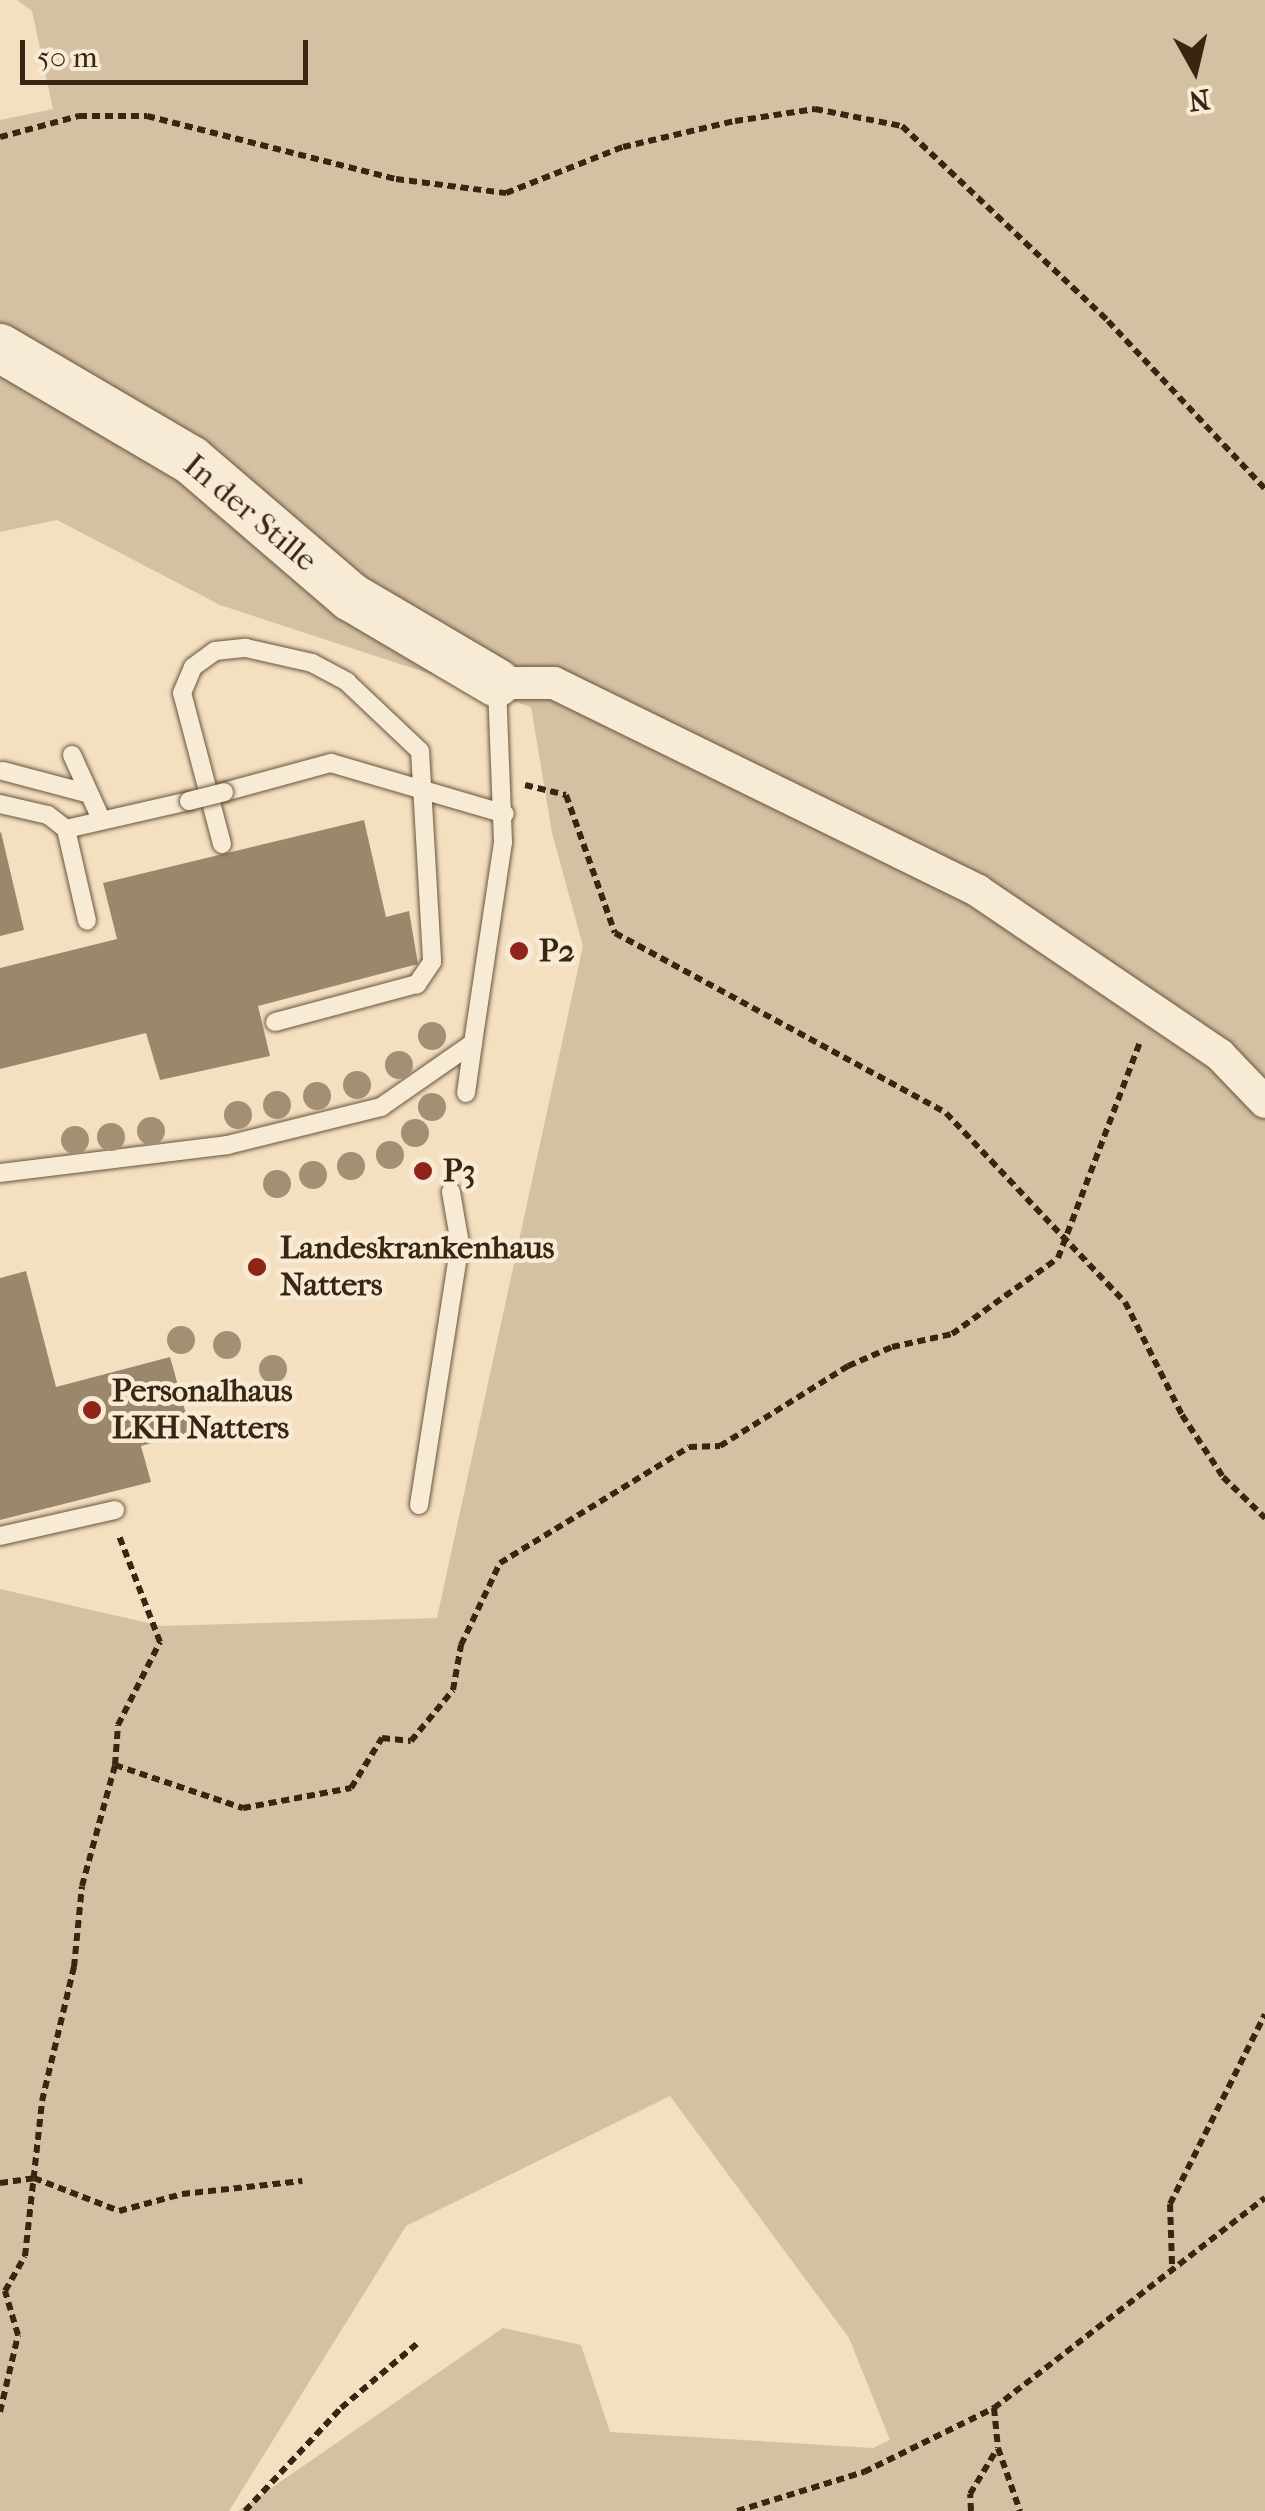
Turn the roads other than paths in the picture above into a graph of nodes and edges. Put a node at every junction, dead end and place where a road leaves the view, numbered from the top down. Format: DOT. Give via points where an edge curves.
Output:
graph roads {
  1 [pos="0,348"];
  2 [pos="497,682"];
  3 [pos="72,755"];
  4 [pos="3,771"];
  5 [pos="424,790"];
  6 [pos="86,792"];
  7 [pos="0,804"];
  8 [pos="505,814"];
  9 [pos="102,821"];
  10 [pos="66,829"];
  11 [pos="222,844"];
  12 [pos="87,920"];
  13 [pos="275,1022"];
  14 [pos="473,1043"];
  15 [pos="466,1094"];
  16 [pos="1265,1102"];
  17 [pos="0,1173"];
  18 [pos="451,1192"];
  19 [pos="419,1504"];
  20 [pos="115,1510"];
  21 [pos="0,1536"];
  1 -- 2 [label="street, In der Stille" via="191,460 350,597"];
  2 -- 8 [label="lane"];
  2 -- 16 [label="street" via="554,683 978,891 1220,1055"];
  3 -- 6 [label="lane"];
  4 -- 6 [label="lane"];
  5 -- 8 [label="lane"];
  5 -- 9 [label="lane, bridge" via="331,762"];
  5 -- 11 [label="lane" via="420,751 347,682 289,656 246,648 215,652 193,667 182,693"];
  5 -- 13 [label="lane" via="432,962 417,984"];
  6 -- 9 [label="lane"];
  7 -- 10 [label="lane" via="48,815"];
  8 -- 14 [label="lane"];
  9 -- 10 [label="lane"];
  10 -- 12 [label="lane"];
  14 -- 15 [label="lane"];
  14 -- 17 [label="lane" via="381,1107 227,1145"];
  18 -- 19 [label="lane" via="460,1244"];
  20 -- 21 [label="lane"];
}
